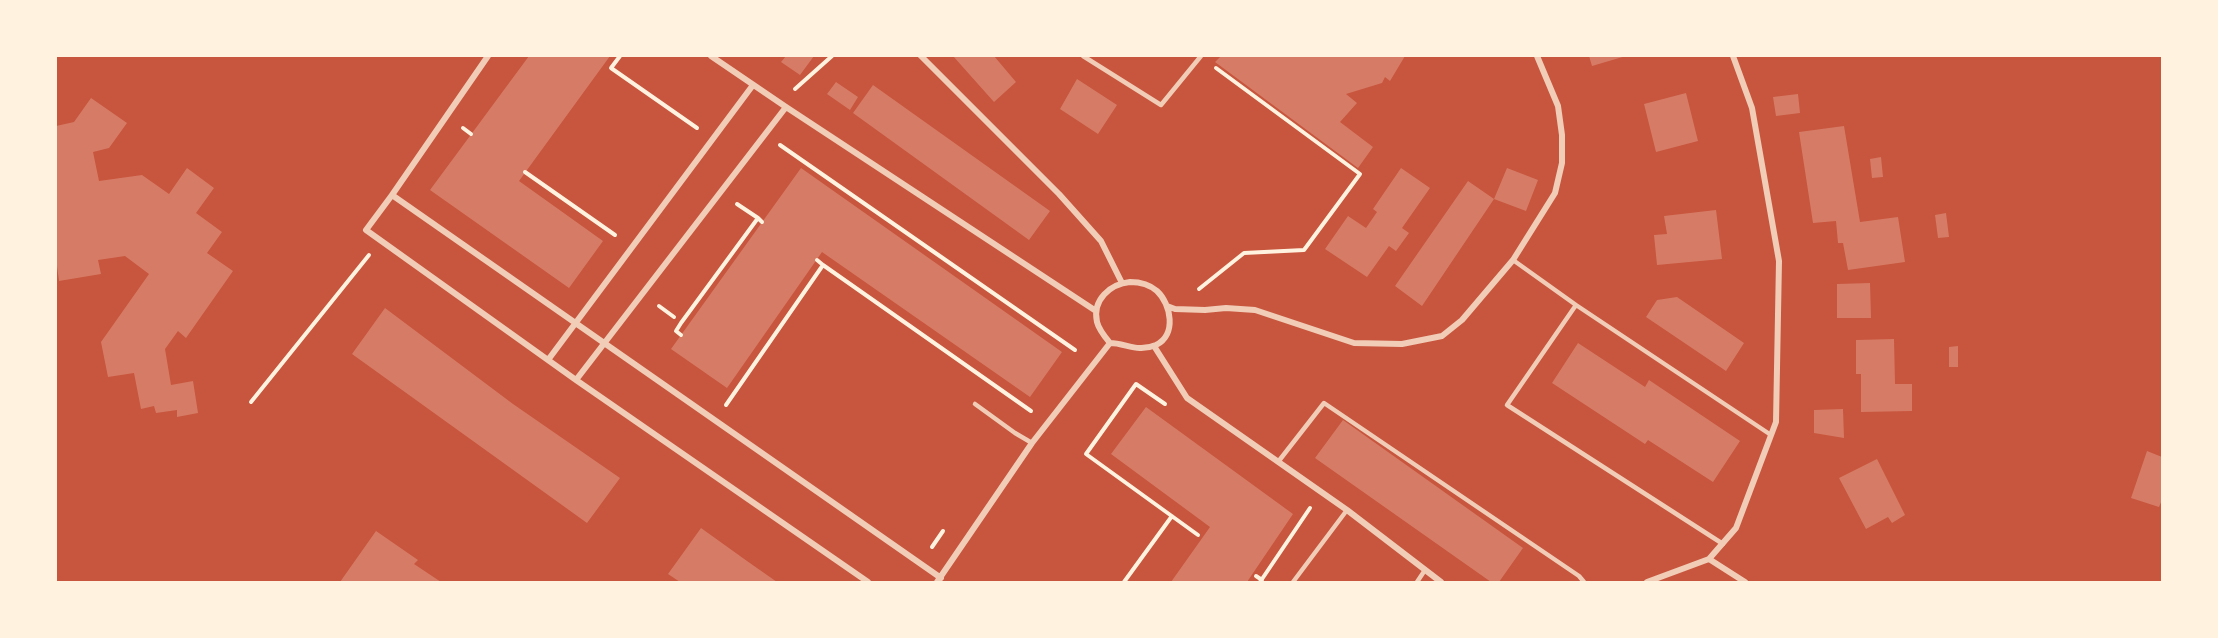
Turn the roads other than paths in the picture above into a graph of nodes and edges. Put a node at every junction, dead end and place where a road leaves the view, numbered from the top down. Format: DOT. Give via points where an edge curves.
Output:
graph roads {
  1 [pos="489,56"];
  2 [pos="711,56"];
  3 [pos="921,56"];
  4 [pos="1083,56"];
  5 [pos="1201,56"];
  6 [pos="1537,56"];
  7 [pos="1733,56"];
  8 [pos="753,85"];
  9 [pos="786,107"];
  10 [pos="392,195"];
  11 [pos="1513,260"];
  12 [pos="1122,283"];
  13 [pos="1576,305"];
  14 [pos="1167,306"];
  15 [pos="1096,311"];
  16 [pos="575,323"];
  17 [pos="1110,343"];
  18 [pos="604,344"];
  19 [pos="1155,346"];
  20 [pos="548,360"];
  21 [pos="576,380"];
  22 [pos="975,404"];
  23 [pos="1772,435"];
  24 [pos="1032,443"];
  25 [pos="1278,462"];
  26 [pos="1347,510"];
  27 [pos="1723,544"];
  28 [pos="1709,559"];
  29 [pos="1425,570"];
  30 [pos="939,580"];
  31 [pos="868,582"];
  32 [pos="1293,582"];
  33 [pos="1417,582"];
  34 [pos="1441,582"];
  35 [pos="1584,582"];
  36 [pos="1647,582"];
  37 [pos="1745,582"];
  1 -- 10 [label="street"];
  2 -- 8 [label="street"];
  3 -- 12 [label="street" via="1101,241"];
  4 -- 5 [label="lane" via="1161,105"];
  6 -- 11 [label="street" via="1558,106 1563,163 1555,193"];
  7 -- 23 [label="street" via="1752,108 1779,261 1776,422"];
  8 -- 9 [label="street"];
  8 -- 16 [label="street"];
  9 -- 15 [label="street"];
  9 -- 18 [label="street"];
  10 -- 16 [label="street"];
  10 -- 20 [label="street" via="366,230"];
  11 -- 13 [label="lane"];
  11 -- 14 [label="street" via="1462,320 1442,336 1402,344 1353,343 1255,310"];
  12 -- 14 [label="street" via="1148,285"];
  12 -- 15 [label="street" via="1104,294"];
  13 -- 23 [label="lane"];
  13 -- 27 [label="lane" via="1507,405"];
  14 -- 19 [label="street" via="1167,335"];
  15 -- 17 [label="street" via="1100,330"];
  16 -- 18 [label="street"];
  16 -- 20 [label="street"];
  17 -- 19 [label="street" via="1133,349"];
  17 -- 24 [label="street"];
  18 -- 21 [label="street"];
  18 -- 30 [label="street"];
  19 -- 25 [label="street" via="1187,398"];
  20 -- 21 [label="street"];
  21 -- 31 [label="street"];
  22 -- 24 [label="lane"];
  23 -- 27 [label="street" via="1736,528"];
  24 -- 30 [label="street"];
  25 -- 26 [label="street"];
  25 -- 35 [label="lane" via="1324,402"];
  26 -- 29 [label="street"];
  26 -- 32 [label="lane"];
  27 -- 28 [label="street"];
  28 -- 36 [label="street"];
  28 -- 37 [label="street"];
  29 -- 33 [label="lane"];
  29 -- 34 [label="street"];
}
